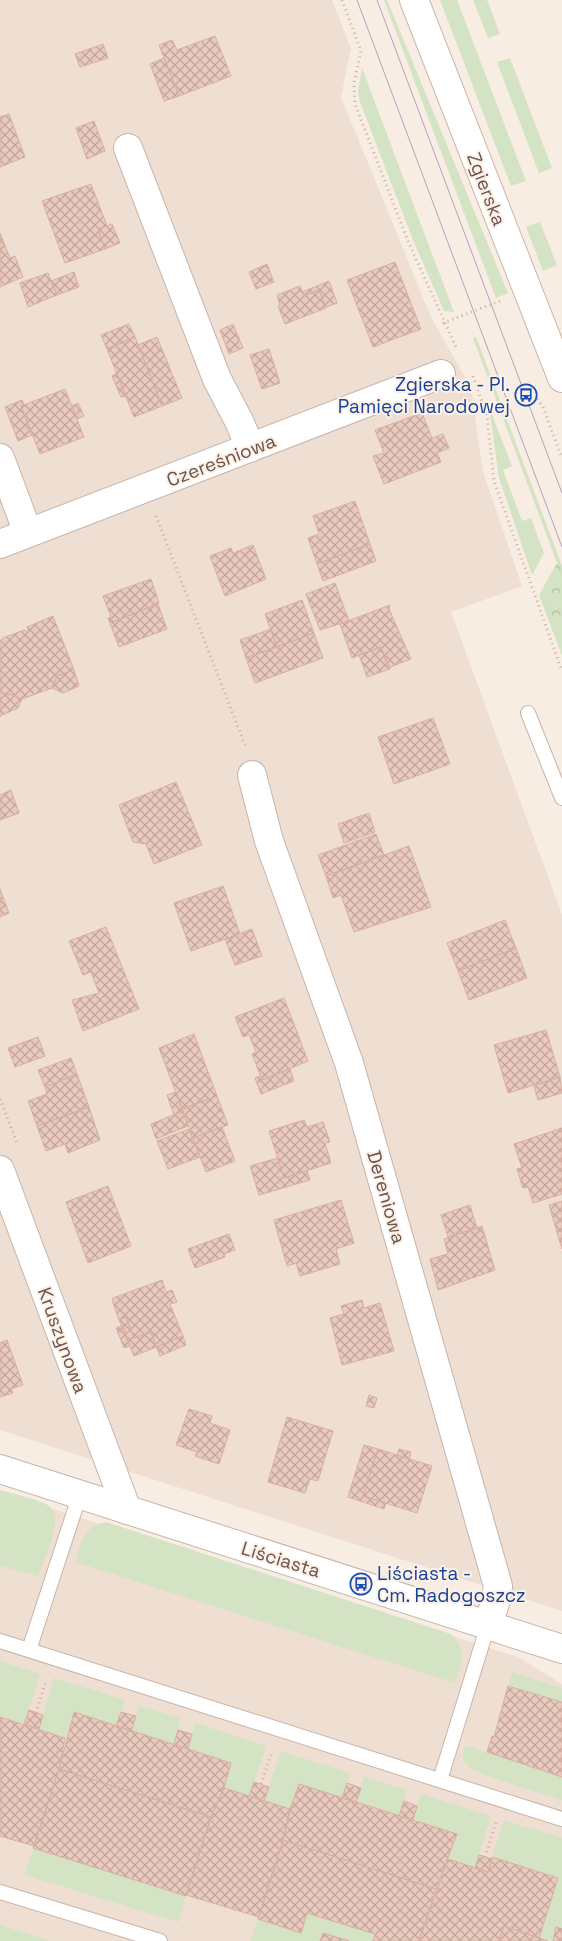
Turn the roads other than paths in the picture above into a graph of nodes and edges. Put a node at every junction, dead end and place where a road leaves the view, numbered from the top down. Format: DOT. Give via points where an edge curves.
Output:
graph roads {
  1 [pos="414,0"];
  2 [pos="128,148"];
  3 [pos="441,374"];
  4 [pos="562,378"];
  5 [pos="250,448"];
  6 [pos="0,458"];
  7 [pos="28,533"];
  8 [pos="0,544"];
  9 [pos="528,713"];
  10 [pos="252,775"];
  11 [pos="562,798"];
  12 [pos="0,1170"];
  13 [pos="0,1469"];
  14 [pos="80,1494"];
  15 [pos="127,1510"];
  16 [pos="488,1625"];
  17 [pos="0,1640"];
  18 [pos="562,1649"];
  19 [pos="29,1650"];
  20 [pos="440,1780"];
  21 [pos="562,1819"];
  22 [pos="0,1892"];
  23 [pos="160,1941"];
  1 -- 4 [label="street, Zgierska"];
  2 -- 5 [label="street" via="217,380"];
  3 -- 5 [label="street, Czereśniowa"];
  5 -- 7 [label="street, Czereśniowa"];
  6 -- 7 [label="street"];
  7 -- 8 [label="street, Czereśniowa"];
  9 -- 11 [label="lane"];
  10 -- 16 [label="street, Dereniowa" via="269,840 349,1063 498,1586"];
  12 -- 15 [label="street, Kruszynowa"];
  13 -- 14 [label="street, Liściasta"];
  14 -- 15 [label="street, Liściasta"];
  14 -- 19 [label="lane"];
  15 -- 16 [label="street, Liściasta"];
  16 -- 18 [label="street, Liściasta"];
  16 -- 20 [label="lane"];
  17 -- 19 [label="lane"];
  19 -- 20 [label="lane"];
  20 -- 21 [label="lane"];
  22 -- 23 [label="lane"];
}
